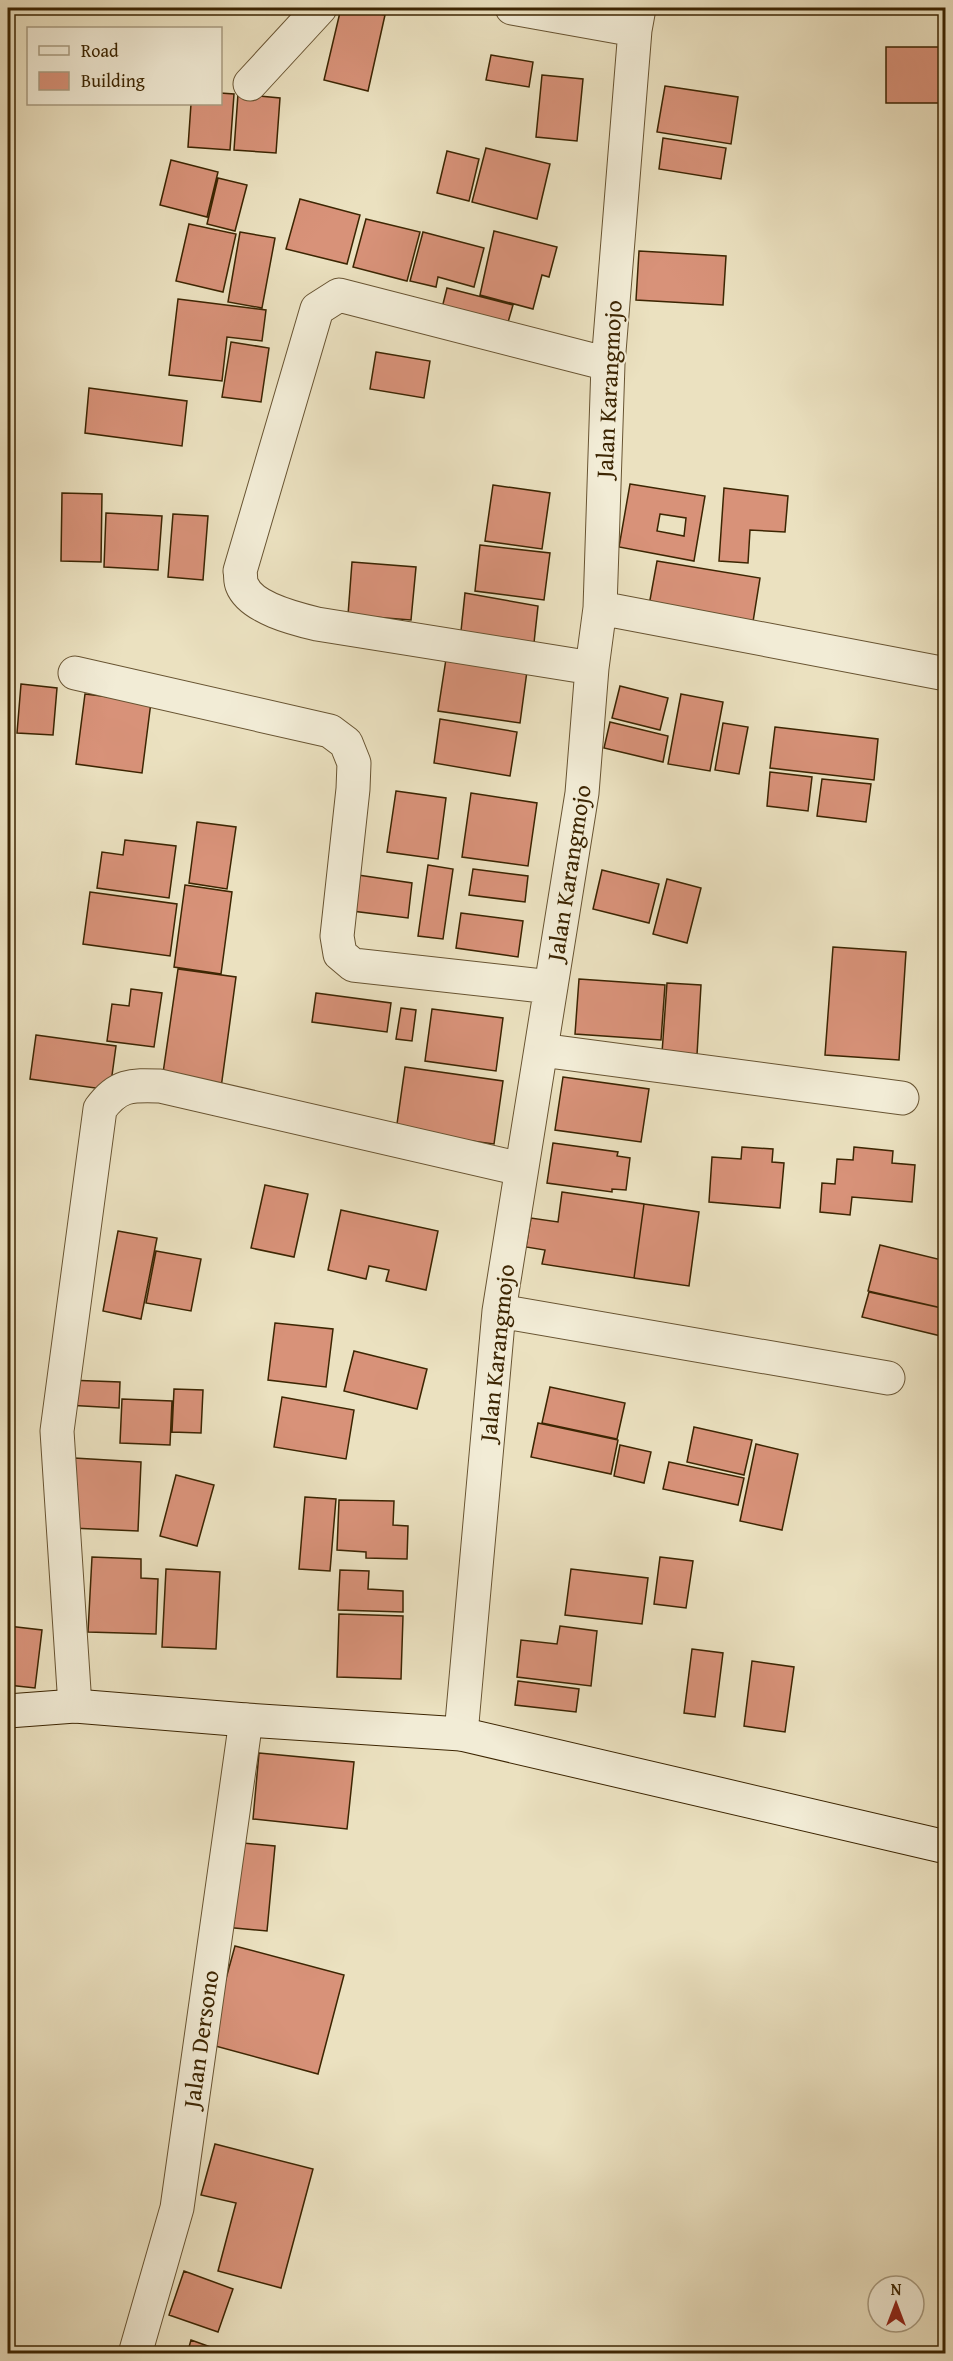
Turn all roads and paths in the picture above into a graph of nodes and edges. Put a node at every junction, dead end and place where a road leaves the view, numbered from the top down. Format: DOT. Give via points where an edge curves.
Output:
graph roads {
  1 [pos="320,8"];
  2 [pos="513,8"];
  3 [pos="637,19"];
  4 [pos="250,84"];
  5 [pos="608,364"];
  6 [pos="600,608"];
  7 [pos="592,668"];
  8 [pos="75,673"];
  9 [pos="945,674"];
  10 [pos="551,987"];
  11 [pos="541,1050"];
  12 [pos="902,1098"];
  13 [pos="521,1169"];
  14 [pos="499,1311"];
  15 [pos="888,1378"];
  16 [pos="75,1706"];
  17 [pos="8,1710"];
  18 [pos="246,1720"];
  19 [pos="461,1734"];
  20 [pos="945,1847"];
  21 [pos="135,2354"];
  1 -- 4 [label="street"];
  2 -- 3 [label="street"];
  3 -- 5 [label="street, Jalan Karangmojo"];
  5 -- 6 [label="street, Jalan Karangmojo"];
  5 -- 7 [label="street" via="339,295 317,309 240,571 247,592 271,610 289,617"];
  6 -- 7 [label="street, Jalan Karangmojo"];
  6 -- 9 [label="street"];
  7 -- 10 [label="street, Jalan Karangmojo" via="582,794"];
  8 -- 10 [label="street" via="330,731 346,743 354,763 337,936 340,954 353,965"];
  10 -- 11 [label="street, Jalan Karangmojo"];
  11 -- 12 [label="street"];
  11 -- 13 [label="street, Jalan Karangmojo"];
  13 -- 14 [label="street, Jalan Karangmojo"];
  13 -- 16 [label="street" via="160,1086 132,1084 110,1094 100,1109 57,1431"];
  14 -- 15 [label="street"];
  14 -- 19 [label="street, Jalan Karangmojo"];
  16 -- 17 [label="street"];
  16 -- 18 [label="street"];
  18 -- 19 [label="street"];
  18 -- 21 [label="street, Jalan Dersono" via="177,2208"];
  19 -- 20 [label="street"];
}
